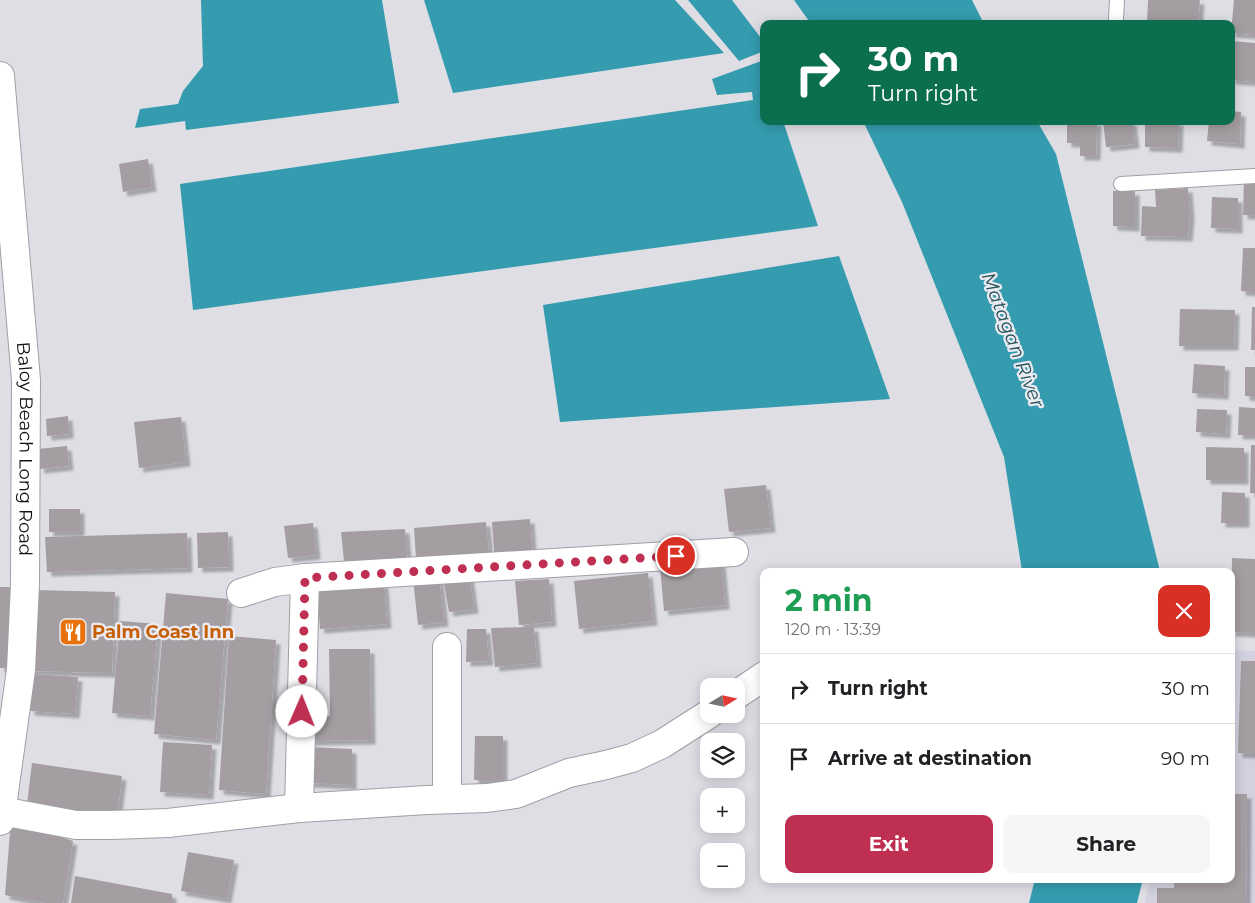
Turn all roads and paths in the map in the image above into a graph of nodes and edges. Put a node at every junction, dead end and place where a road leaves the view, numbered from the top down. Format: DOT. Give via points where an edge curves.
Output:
graph roads {
  1 [pos="1117,0"];
  2 [pos="1116,19"];
  3 [pos="0,76"];
  4 [pos="1255,176"];
  5 [pos="1121,184"];
  6 [pos="734,552"];
  7 [pos="305,578"];
  8 [pos="242,593"];
  9 [pos="447,647"];
  10 [pos="760,679"];
  11 [pos="745,689"];
  12 [pos="700,720"];
  13 [pos="447,799"];
  14 [pos="299,808"];
  15 [pos="0,816"];
  1 -- 2 [label="lane"];
  3 -- 15 [label="street, Baloy Beach Long Road" via="26,380 25,584 21,670"];
  4 -- 5 [label="lane"];
  6 -- 7 [label="street"];
  7 -- 8 [label="street" via="275,582"];
  7 -- 14 [label="street"];
  9 -- 13 [label="street"];
  10 -- 11 [label="street"];
  12 -- 13 [label="street" via="662,744 632,758 569,773 516,794"];
  13 -- 14 [label="street"];
  14 -- 15 [label="street" via="168,823 110,825 76,825"];
}
